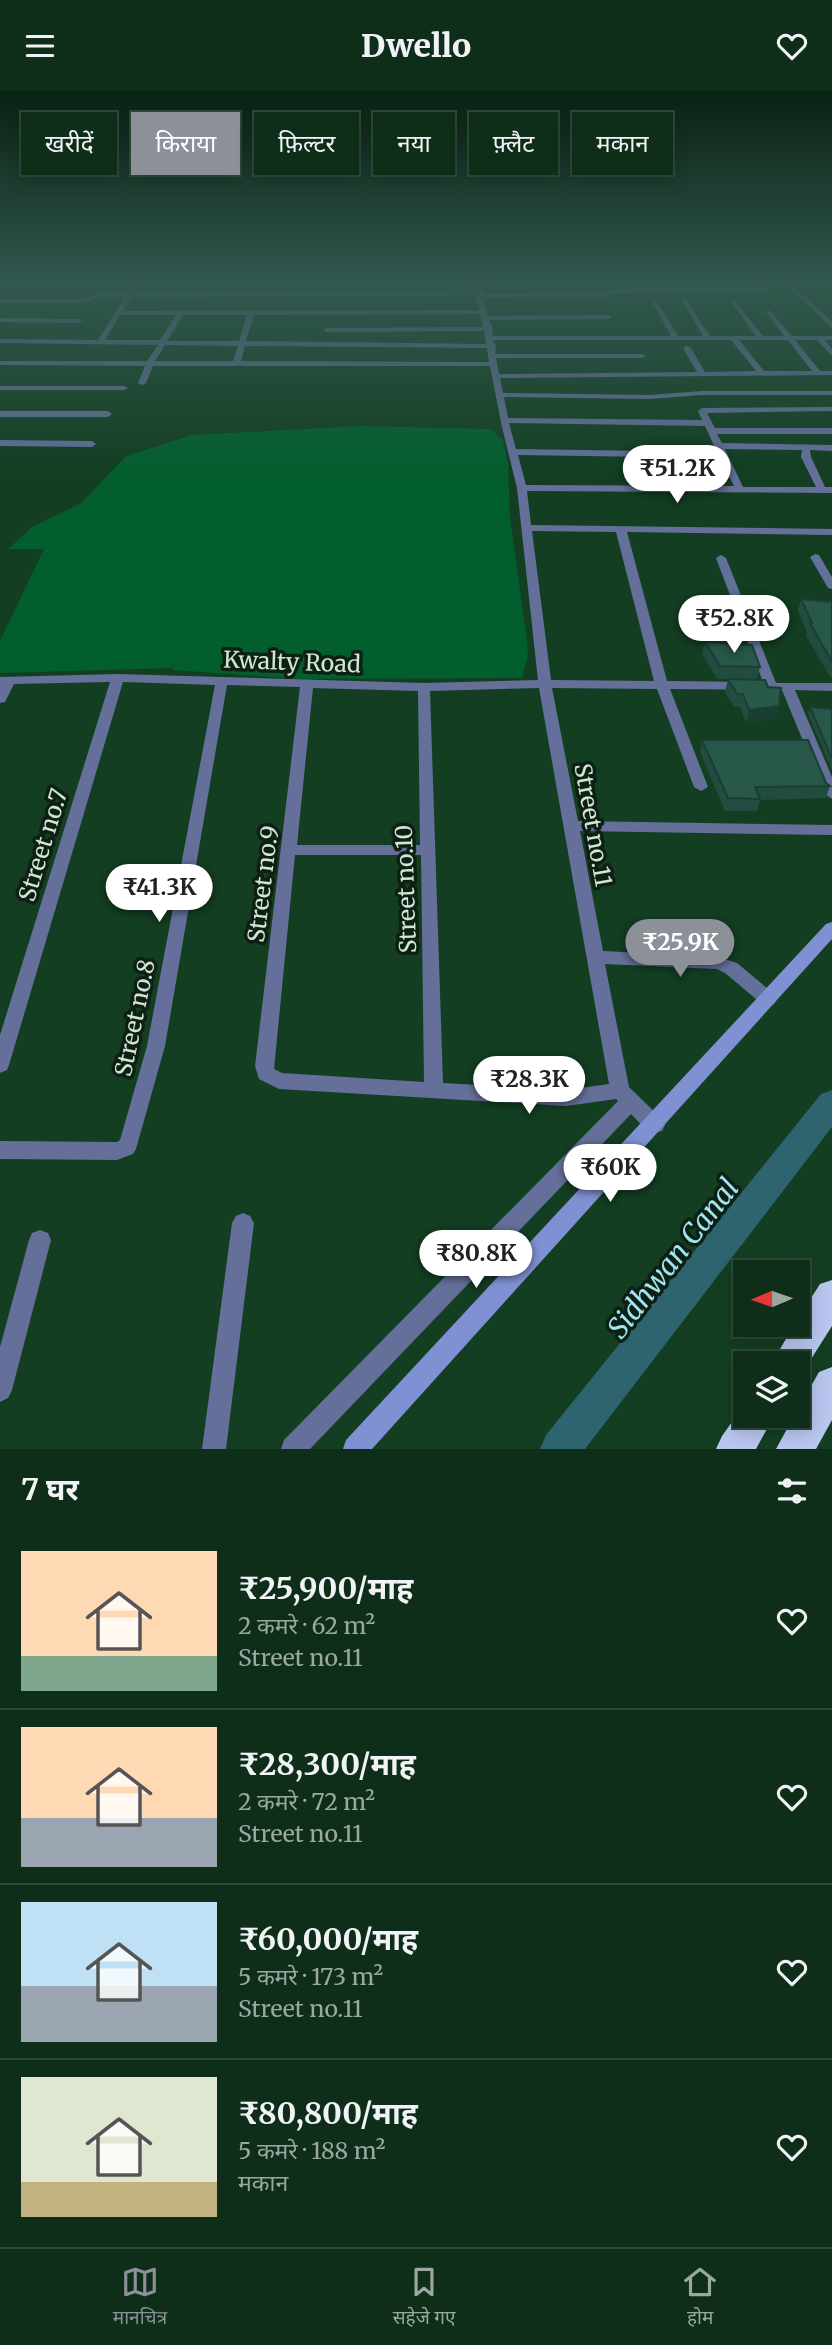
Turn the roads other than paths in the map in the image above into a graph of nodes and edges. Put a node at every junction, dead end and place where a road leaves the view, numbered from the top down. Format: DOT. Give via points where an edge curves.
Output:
graph roads {
  1 [pos="159,347"];
  2 [pos="242,347"];
  3 [pos="486,347"];
  4 [pos="492,347"];
  5 [pos="498,347"];
  6 [pos="740,347"];
  7 [pos="797,347"];
  8 [pos="687,348"];
  9 [pos="642,356"];
  10 [pos="0,363"];
  11 [pos="150,363"];
  12 [pos="236,364"];
  13 [pos="761,373"];
  14 [pos="818,373"];
  15 [pos="832,373"];
  16 [pos="702,374"];
  17 [pos="497,376"];
  18 [pos="142,383"];
  19 [pos="0,388"];
  20 [pos="124,388"];
  21 [pos="832,393"];
  22 [pos="500,395"];
  23 [pos="832,409"];
  24 [pos="0,414"];
  25 [pos="108,414"];
  26 [pos="505,420"];
  27 [pos="709,427"];
  28 [pos="832,431"];
  29 [pos="0,443"];
  30 [pos="92,444"];
  31 [pos="806,447"];
  32 [pos="832,448"];
  33 [pos="721,451"];
  34 [pos="513,453"];
  35 [pos="522,488"];
  36 [pos="740,490"];
  37 [pos="827,490"];
  38 [pos="525,528"];
  39 [pos="621,530"];
  40 [pos="832,532"];
  41 [pos="815,557"];
  42 [pos="721,558"];
  43 [pos="832,586"];
  44 [pos="118,678"];
  45 [pos="222,680"];
  46 [pos="5,681"];
  47 [pos="545,684"];
  48 [pos="307,685"];
  49 [pos="662,685"];
  50 [pos="771,686"];
  51 [pos="787,686"];
  52 [pos="424,687"];
  53 [pos="832,687"];
  54 [pos="0,699"];
  55 [pos="701,787"];
  56 [pos="832,794"];
  57 [pos="570,826"];
  58 [pos="832,830"];
  59 [pos="428,850"];
  60 [pos="290,851"];
  61 [pos="832,928"];
  62 [pos="594,957"];
  63 [pos="768,999"];
  64 [pos="0,1065"];
  65 [pos="434,1090"];
  66 [pos="624,1096"];
  67 [pos="655,1125"];
  68 [pos="0,1150"];
  69 [pos="243,1223"];
  70 [pos="40,1240"];
  71 [pos="832,1296"];
  72 [pos="797,1351"];
  73 [pos="832,1385"];
  74 [pos="0,1390"];
  75 [pos="748,1428"];
  76 [pos="214,1449"];
  77 [pos="293,1449"];
  78 [pos="355,1449"];
  79 [pos="735,1449"];
  80 [pos="794,1449"];
  1 -- 11 [label="street"];
  2 -- 12 [label="street"];
  3 -- 12 [label="street"];
  4 -- 17 [label="street, Street no.11"];
  5 -- 9 [label="street"];
  6 -- 13 [label="street"];
  7 -- 14 [label="street"];
  8 -- 16 [label="street"];
  10 -- 11 [label="street"];
  11 -- 12 [label="street"];
  11 -- 18 [label="street"];
  13 -- 14 [label="street"];
  13 -- 16 [label="street"];
  14 -- 15 [label="street"];
  16 -- 17 [label="street"];
  17 -- 22 [label="street, Street no.11"];
  19 -- 20 [label="street"];
  21 -- 22 [label="street"];
  22 -- 26 [label="street, Street no.11"];
  23 -- 27 [label="street" via="704,410"];
  24 -- 25 [label="street"];
  26 -- 27 [label="street"];
  26 -- 34 [label="street, Street no.11"];
  27 -- 28 [label="street"];
  27 -- 33 [label="street"];
  29 -- 30 [label="street"];
  31 -- 32 [label="street"];
  31 -- 33 [label="street"];
  31 -- 37 [label="street" via="806,457"];
  33 -- 34 [label="street"];
  33 -- 36 [label="street"];
  34 -- 35 [label="street, Street no.11"];
  35 -- 36 [label="street"];
  35 -- 38 [label="street, Street no.11"];
  36 -- 37 [label="street"];
  38 -- 39 [label="street"];
  38 -- 47 [label="street, Street no.11"];
  39 -- 40 [label="street"];
  39 -- 49 [label="street"];
  41 -- 43 [label="street"];
  42 -- 50 [label="street"];
  44 -- 45 [label="street, Kwalty Road"];
  44 -- 46 [label="street, Kwalty Road"];
  44 -- 64 [label="street, Street no.7"];
  45 -- 48 [label="street, Kwalty Road"];
  45 -- 68 [label="street, Street no.8" via="156,1046 129,1143 117,1151"];
  46 -- 54 [label="street"];
  47 -- 49 [label="street, Kwalty Road"];
  47 -- 52 [label="street, Kwalty Road"];
  47 -- 57 [label="street, Street no.11"];
  48 -- 52 [label="street, Kwalty Road"];
  48 -- 60 [label="street, Street no.9"];
  49 -- 50 [label="street, Kwalty Road"];
  49 -- 55 [label="street"];
  50 -- 51 [label="street, Kwalty Road"];
  51 -- 53 [label="street, Kwalty Road"];
  51 -- 56 [label="street"];
  52 -- 59 [label="street, Street no.10"];
  57 -- 58 [label="street"];
  57 -- 62 [label="street, Street no.11"];
  59 -- 60 [label="street"];
  59 -- 65 [label="street, Street no.10"];
  60 -- 65 [label="street, Street no.9" via="266,1074 279,1081"];
  61 -- 63 [label="street"];
  62 -- 63 [label="street" via="719,963"];
  62 -- 66 [label="street, Street no.11"];
  63 -- 67 [label="street"];
  65 -- 66 [label="street" via="566,1098"];
  66 -- 67 [label="street"];
  66 -- 77 [label="street"];
  67 -- 78 [label="street"];
  69 -- 76 [label="street"];
  70 -- 74 [label="street"];
  71 -- 72 [label="highway"];
  73 -- 80 [label="highway"];
  75 -- 79 [label="highway"];
}
